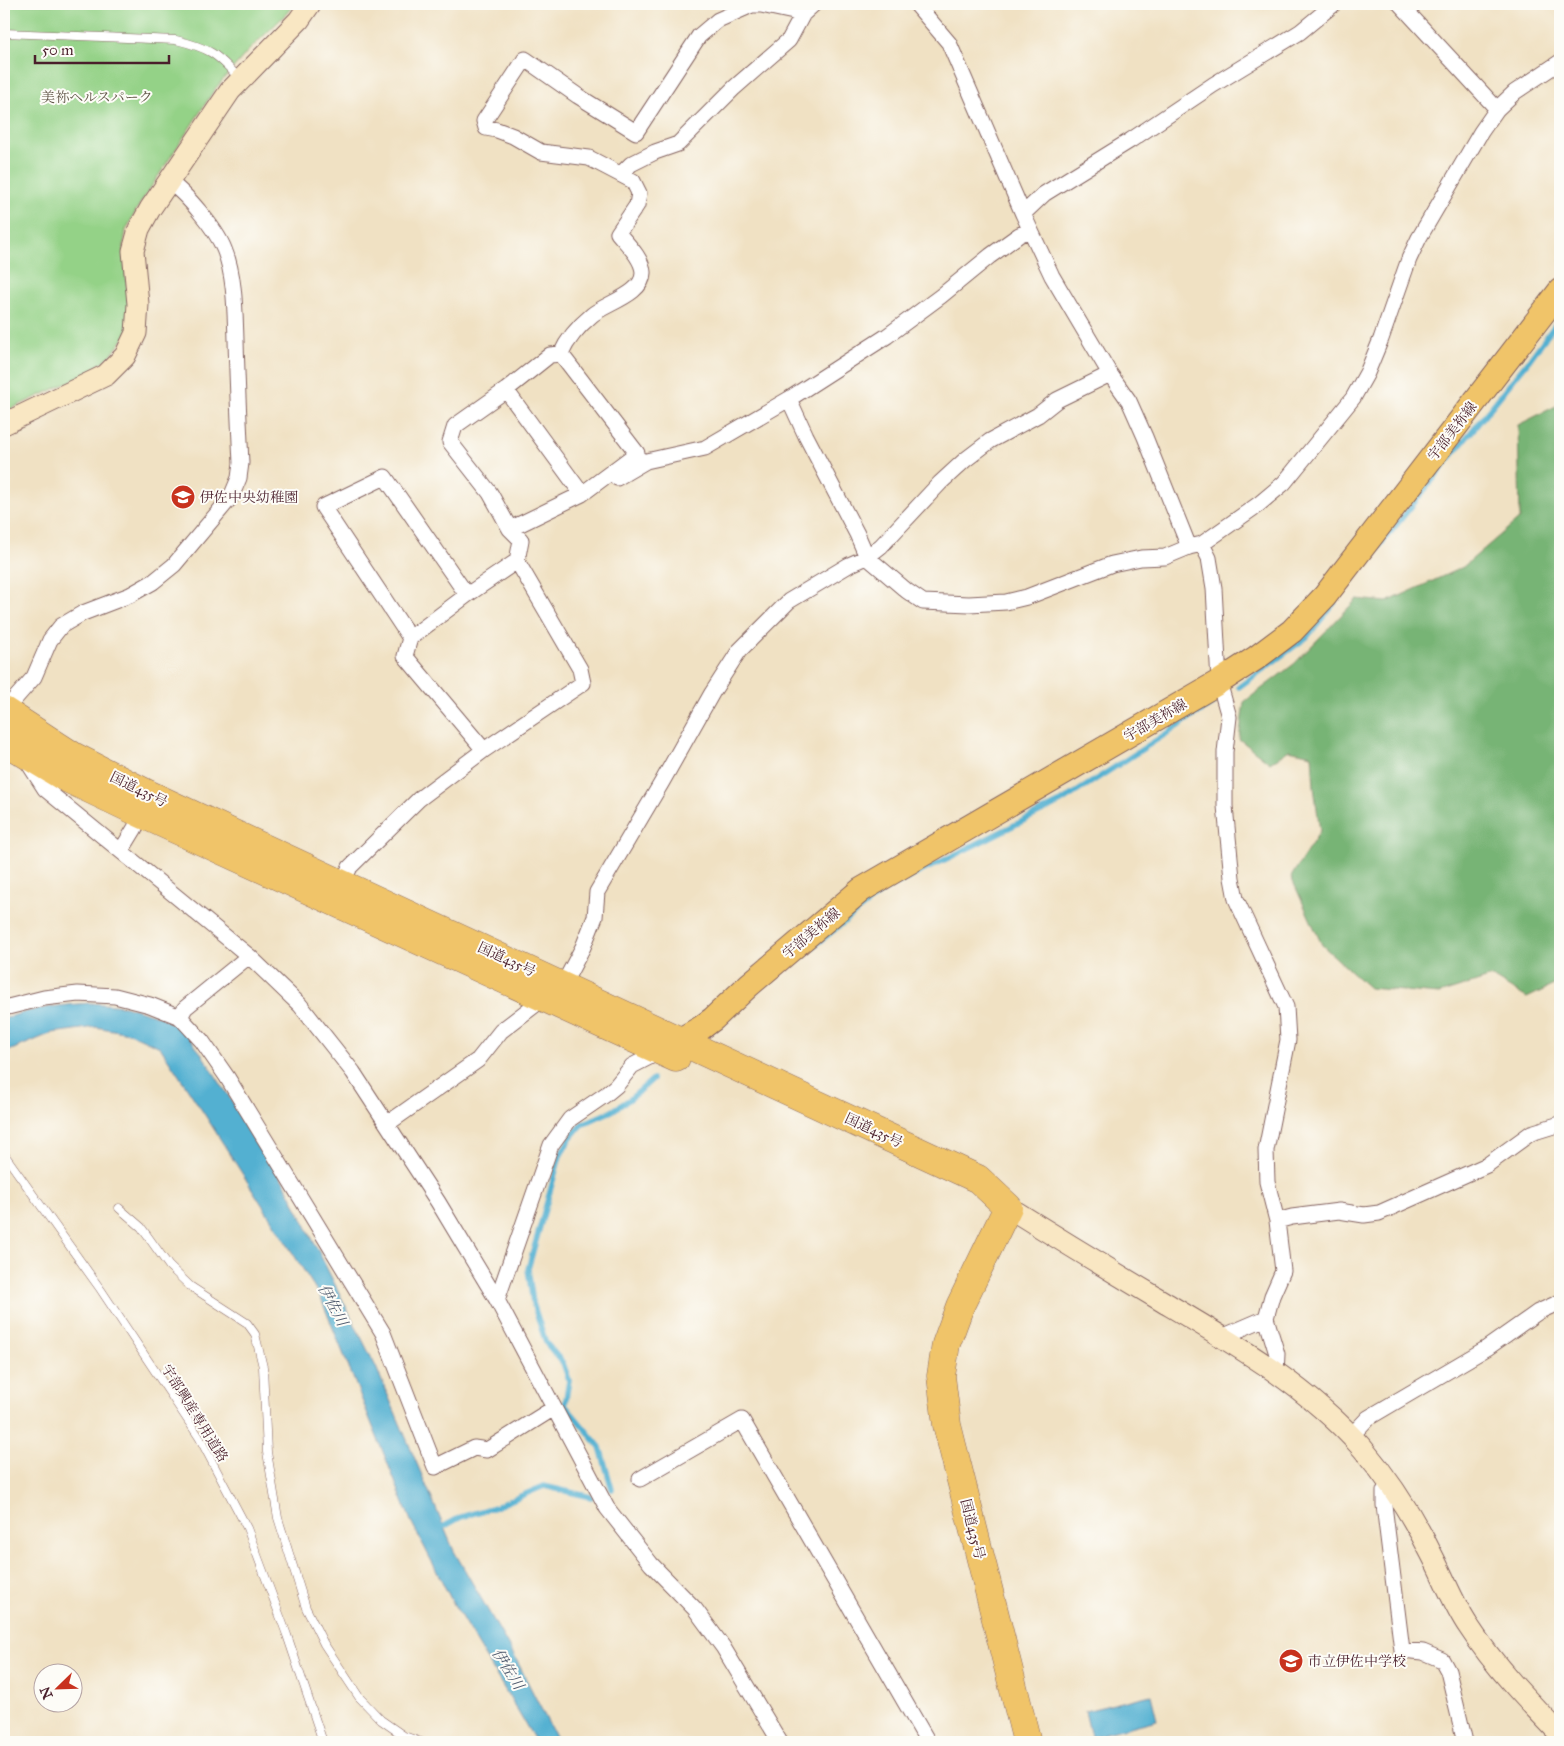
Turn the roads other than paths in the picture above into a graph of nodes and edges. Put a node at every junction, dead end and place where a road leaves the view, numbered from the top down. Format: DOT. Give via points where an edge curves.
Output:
graph roads {
  1 [pos="310,4"];
  2 [pos="814,4"];
  3 [pos="916,4"];
  4 [pos="1334,4"];
  5 [pos="1400,4"];
  6 [pos="803,14"];
  7 [pos="4,33"];
  8 [pos="1560,62"];
  9 [pos="241,79"];
  10 [pos="1497,109"];
  11 [pos="621,174"];
  12 [pos="169,182"];
  13 [pos="1022,214"];
  14 [pos="1030,230"];
  15 [pos="1560,291"];
  16 [pos="561,354"];
  17 [pos="1110,374"];
  18 [pos="506,390"];
  19 [pos="790,399"];
  20 [pos="4,424"];
  21 [pos="602,479"];
  22 [pos="582,494"];
  23 [pos="510,529"];
  24 [pos="1195,545"];
  25 [pos="867,556"];
  26 [pos="517,560"];
  27 [pos="467,595"];
  28 [pos="410,638"];
  29 [pos="1219,682"];
  30 [pos="5,712"];
  31 [pos="13,747"];
  32 [pos="484,750"];
  33 [pos="144,803"];
  34 [pos="121,851"];
  35 [pos="338,893"];
  36 [pos="249,956"];
  37 [pos="554,992"];
  38 [pos="4,1008"];
  39 [pos="180,1016"];
  40 [pos="671,1045"];
  41 [pos="387,1124"];
  42 [pos="1560,1124"];
  43 [pos="4,1154"];
  44 [pos="1008,1207"];
  45 [pos="119,1208"];
  46 [pos="1277,1221"];
  47 [pos="497,1300"];
  48 [pos="1560,1302"];
  49 [pos="1266,1318"];
  50 [pos="1222,1337"];
  51 [pos="1276,1372"];
  52 [pos="554,1408"];
  53 [pos="1351,1436"];
  54 [pos="640,1479"];
  55 [pos="1389,1484"];
  56 [pos="1560,1734"];
  57 [pos="323,1742"];
  58 [pos="421,1742"];
  59 [pos="780,1742"];
  60 [pos="928,1742"];
  61 [pos="1027,1742"];
  62 [pos="1465,1742"];
  1 -- 9 [label="street"];
  2 -- 6 [label="street"];
  3 -- 13 [label="street" via="949,43"];
  4 -- 13 [label="street" via="1300,32 1044,194"];
  5 -- 10 [label="street"];
  6 -- 11 [label="street" via="789,40 734,88 678,144 631,164"];
  6 -- 11 [label="street" via="761,5 718,20 699,36 636,132 526,59 484,121 486,128 513,136 541,152 589,158"];
  7 -- 9 [label="lane" via="176,40 200,46 220,58"];
  8 -- 10 [label="street" via="1515,92"];
  9 -- 12 [label="street"];
  10 -- 24 [label="street" via="1419,238 1378,348 1353,398 1284,483 1259,504"];
  11 -- 16 [label="street" via="633,181 639,193 637,205 618,233 640,262 643,273 640,283 632,292 591,316"];
  12 -- 20 [label="street" via="139,229 133,251 138,304 136,333 125,356 106,375"];
  12 -- 30 [label="street" via="180,189 211,227 224,249 230,272 240,478 231,497 174,565 130,595 83,613 61,626 50,640 34,676"];
  13 -- 14 [label="street"];
  14 -- 17 [label="street" via="1052,276"];
  14 -- 19 [label="street" via="990,256 887,336"];
  15 -- 29 [label="main road, 宇部美祢線" via="1325,596 1292,631"];
  16 -- 18 [label="street" via="550,356"];
  16 -- 21 [label="street" via="637,453"];
  17 -- 24 [label="street" via="1129,401"];
  17 -- 25 [label="street" via="1057,400 1038,415 990,441 940,483 881,546"];
  18 -- 22 [label="street"];
  18 -- 23 [label="street" via="455,426 450,442 490,494"];
  19 -- 21 [label="street" via="705,448 646,462 614,480"];
  19 -- 25 [label="street"];
  21 -- 22 [label="street"];
  22 -- 23 [label="street"];
  23 -- 26 [label="street" via="521,540"];
  24 -- 25 [label="street" via="1165,557 1112,564 1006,602 969,604 922,602"];
  24 -- 29 [label="street" via="1209,558 1214,588"];
  25 -- 37 [label="street" via="789,601 739,652 712,692 597,892 595,917 583,947"];
  26 -- 27 [label="street"];
  26 -- 32 [label="street" via="580,669 583,683"];
  27 -- 28 [label="street"];
  27 -- 28 [label="street" via="386,477 323,507"];
  28 -- 32 [label="street" via="405,656"];
  29 -- 40 [label="main road, 宇部美祢線" via="862,890 713,1019"];
  29 -- 46 [label="street" via="1228,717 1225,806 1236,899 1286,1007 1288,1040 1266,1150 1267,1182"];
  30 -- 33 [label="highway, 国道435号"];
  31 -- 33 [label="highway, 国道435号" via="64,777"];
  31 -- 34 [label="street" via="45,788"];
  32 -- 35 [label="street" via="419,799 350,867"];
  33 -- 34 [label="street" via="135,828"];
  33 -- 35 [label="highway, 国道435号"];
  34 -- 36 [label="street"];
  35 -- 37 [label="highway, 国道435号"];
  36 -- 39 [label="street" via="185,1008"];
  36 -- 41 [label="street" via="300,1006 353,1072"];
  37 -- 40 [label="highway, 国道435号"];
  37 -- 41 [label="street" via="501,1031 478,1060"];
  38 -- 39 [label="street" via="78,994 115,996"];
  39 -- 52 [label="street" via="227,1077 384,1333 435,1467 474,1448 487,1450"];
  40 -- 44 [label="highway, 国道435号" via="978,1179"];
  40 -- 47 [label="street" via="632,1066 616,1086 570,1119 550,1145"];
  41 -- 47 [label="street"];
  42 -- 46 [label="street" via="1531,1134 1487,1165 1379,1213 1364,1215 1339,1211 1292,1216"];
  43 -- 57 [label="lane, 宇部興産専用道路" via="101,1290 199,1437 246,1528 287,1634"];
  44 -- 50 [label="street"];
  44 -- 61 [label="highway, 国道435号" via="960,1306 946,1344 941,1376 947,1425"];
  45 -- 58 [label="lane" via="141,1227 169,1266 190,1286 247,1323 255,1334 263,1367 267,1452 278,1518 306,1608 324,1644 359,1697 381,1720 404,1736"];
  46 -- 49 [label="street" via="1283,1271"];
  47 -- 52 [label="street"];
  48 -- 53 [label="street" via="1538,1312 1487,1348 1368,1418"];
  49 -- 50 [label="street"];
  49 -- 51 [label="street" via="1277,1354"];
  50 -- 51 [label="street"];
  51 -- 53 [label="street"];
  52 -- 59 [label="street" via="607,1508 723,1647"];
  53 -- 55 [label="street"];
  54 -- 60 [label="street" via="742,1420"];
  55 -- 56 [label="street" via="1420,1532 1468,1626 1505,1674"];
  55 -- 62 [label="street" via="1384,1491 1384,1505 1402,1650 1423,1652 1442,1660 1448,1671"];
}
